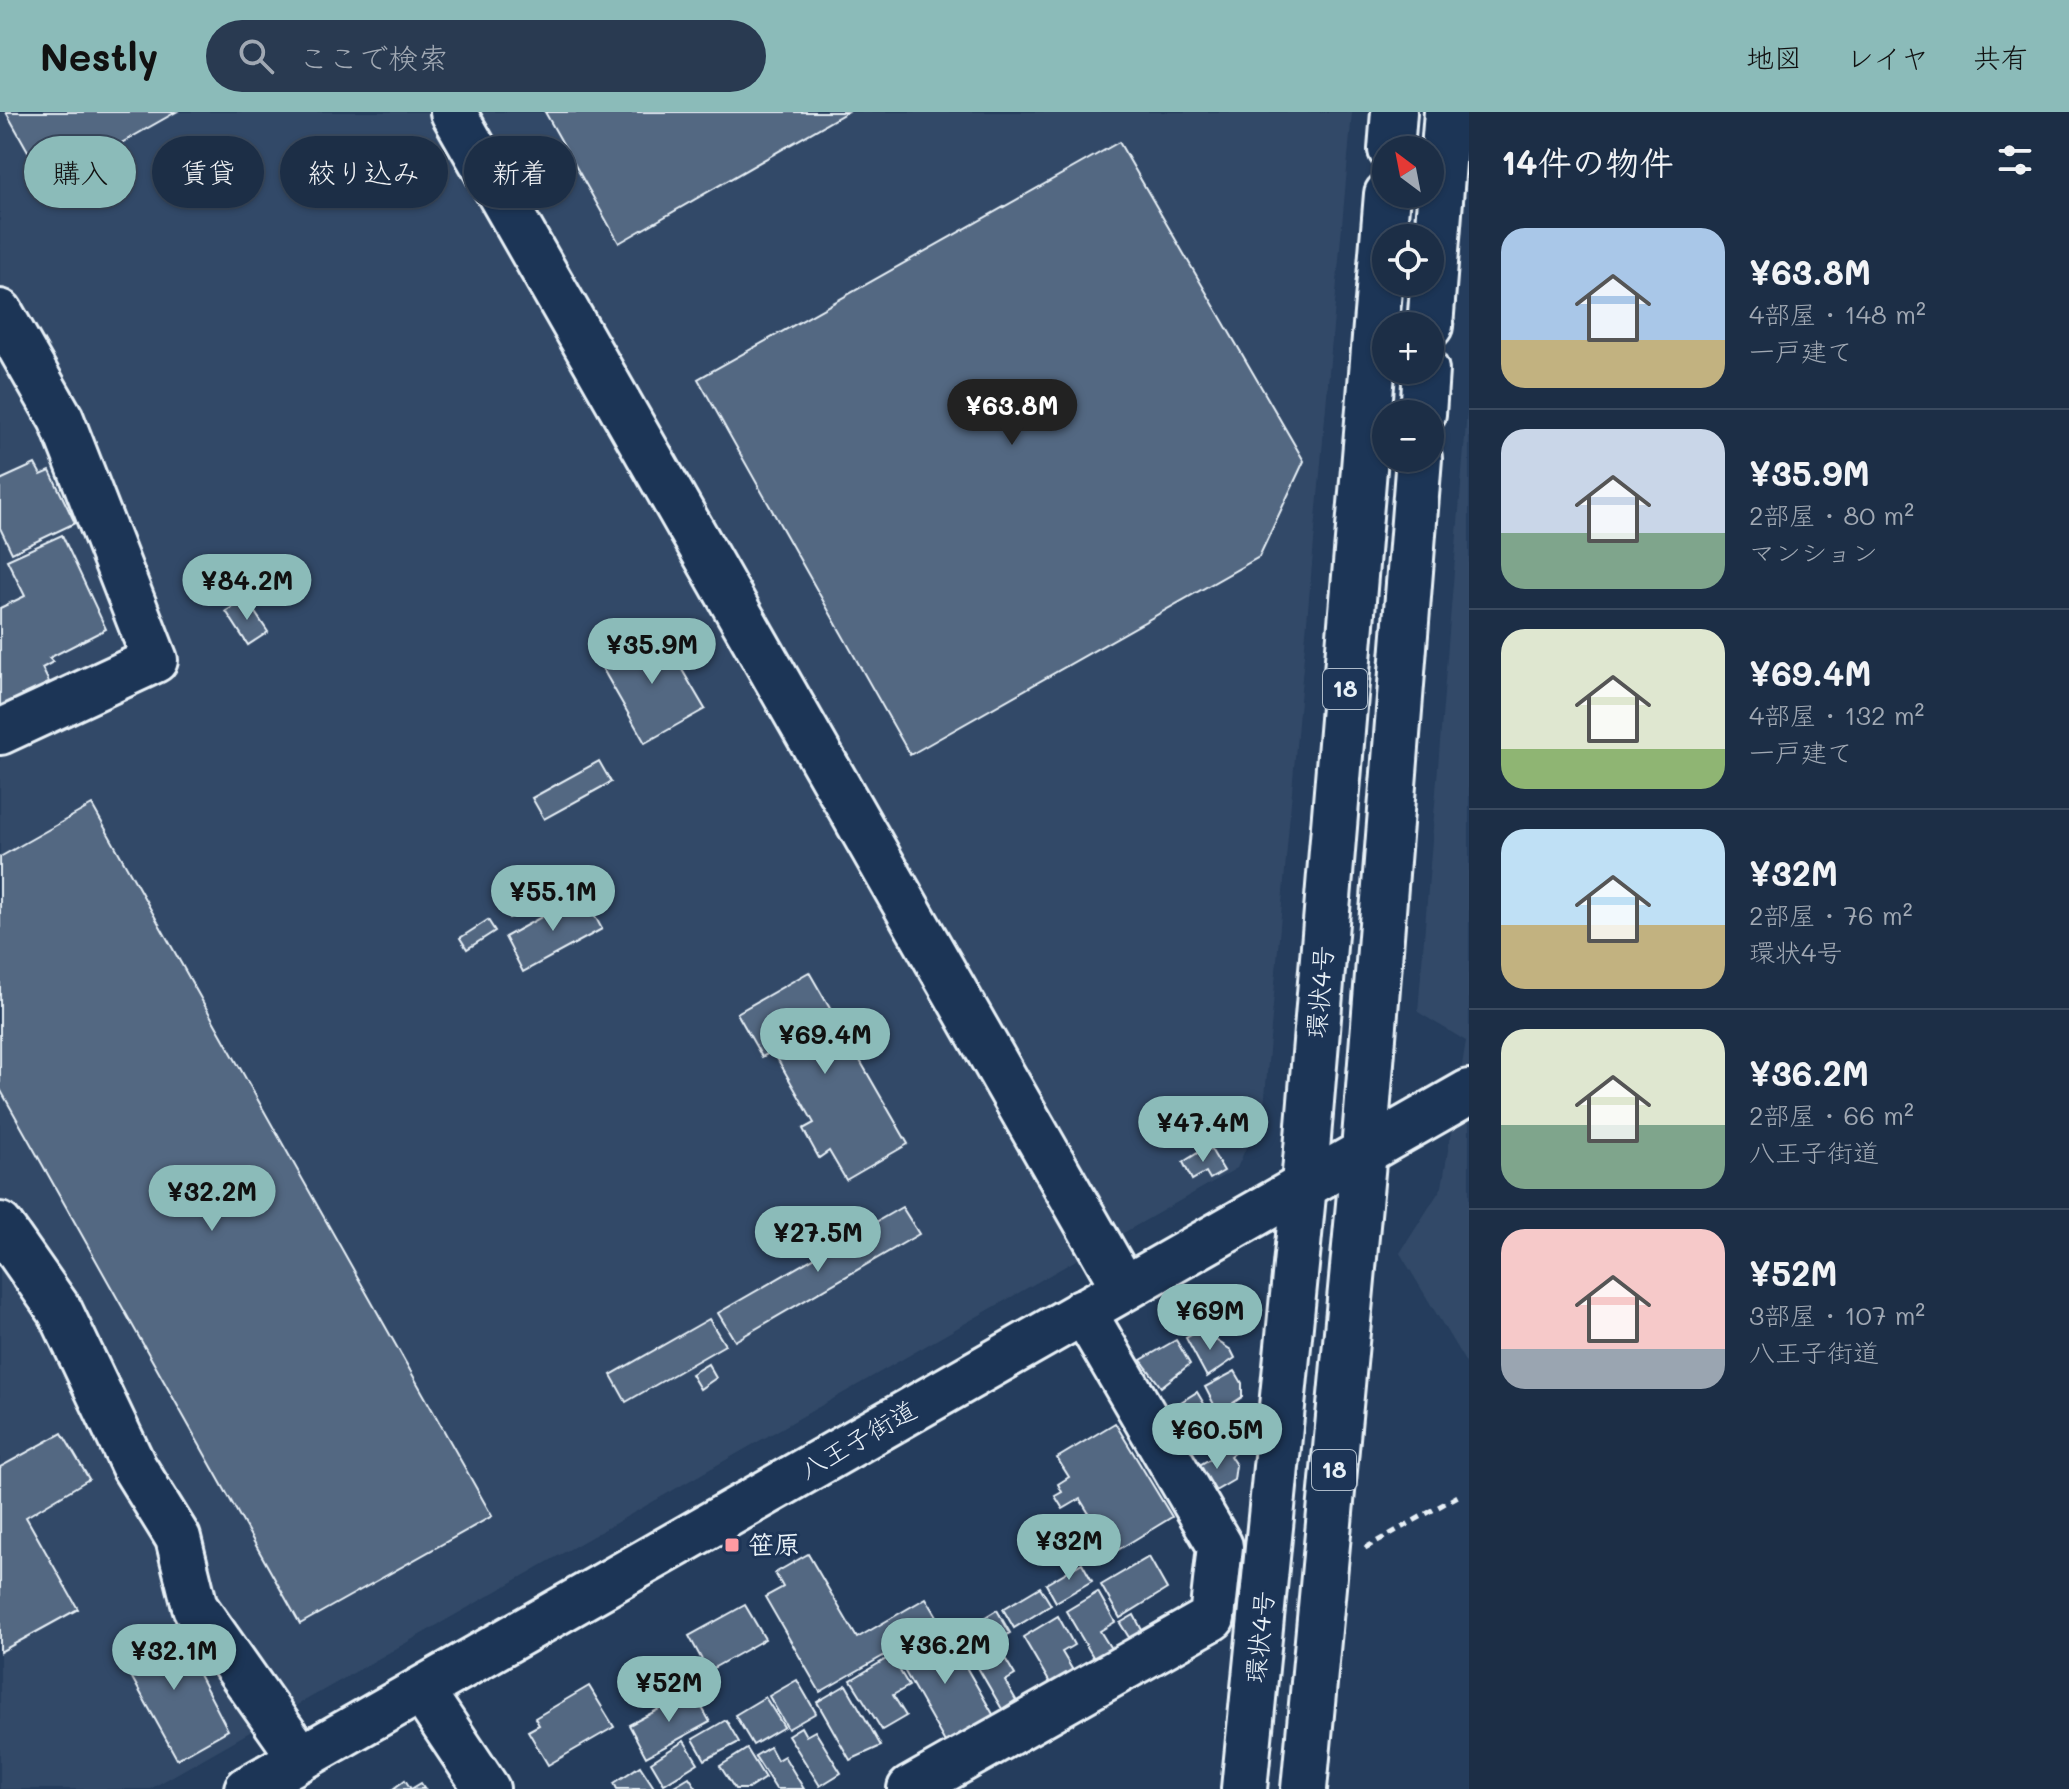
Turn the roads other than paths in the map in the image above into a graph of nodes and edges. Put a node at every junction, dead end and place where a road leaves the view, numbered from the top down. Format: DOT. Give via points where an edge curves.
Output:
graph roads {
  1 [pos="453,112"];
  2 [pos="1394,112"];
  3 [pos="1447,112"];
  4 [pos="1392,136"];
  5 [pos="1386,208"];
  6 [pos="0,312"];
  7 [pos="1431,312"];
  8 [pos="1418,472"];
  9 [pos="0,732"];
  10 [pos="1469,1092"];
  11 [pos="1364,1151"];
  12 [pos="1304,1185"];
  13 [pos="0,1225"];
  14 [pos="1124,1288"];
  15 [pos="1083,1311"];
  16 [pos="421,1690"];
  17 [pos="301,1758"];
  18 [pos="247,1789"];
  19 [pos="487,1789"];
  20 [pos="910,1789"];
  21 [pos="1244,1789"];
  22 [pos="1304,1789"];
  1 -- 14 [label="main road"];
  2 -- 4 [label="main road"];
  3 -- 7 [label="main road"];
  5 -- 12 [label="main road, 環状4号 / 18"];
  6 -- 9 [label="main road" via="61,419 155,660"];
  8 -- 11 [label="main road, 18"];
  10 -- 11 [label="main road, 八王子街道"];
  11 -- 12 [label="main road, 八王子街道"];
  11 -- 22 [label="main road, 18"];
  12 -- 14 [label="main road, 八王子街道"];
  12 -- 21 [label="main road, 環状4号 / 18"];
  13 -- 17 [label="main road" via="60,1311 134,1467 178,1538 195,1607"];
  14 -- 15 [label="main road, 八王子街道"];
  15 -- 16 [label="main road, 八王子街道"];
  15 -- 20 [label="main road" via="1220,1546 1212,1618"];
  16 -- 17 [label="main road, 八王子街道"];
  16 -- 19 [label="main road"];
  17 -- 18 [label="main road, 八王子街道"];
}
